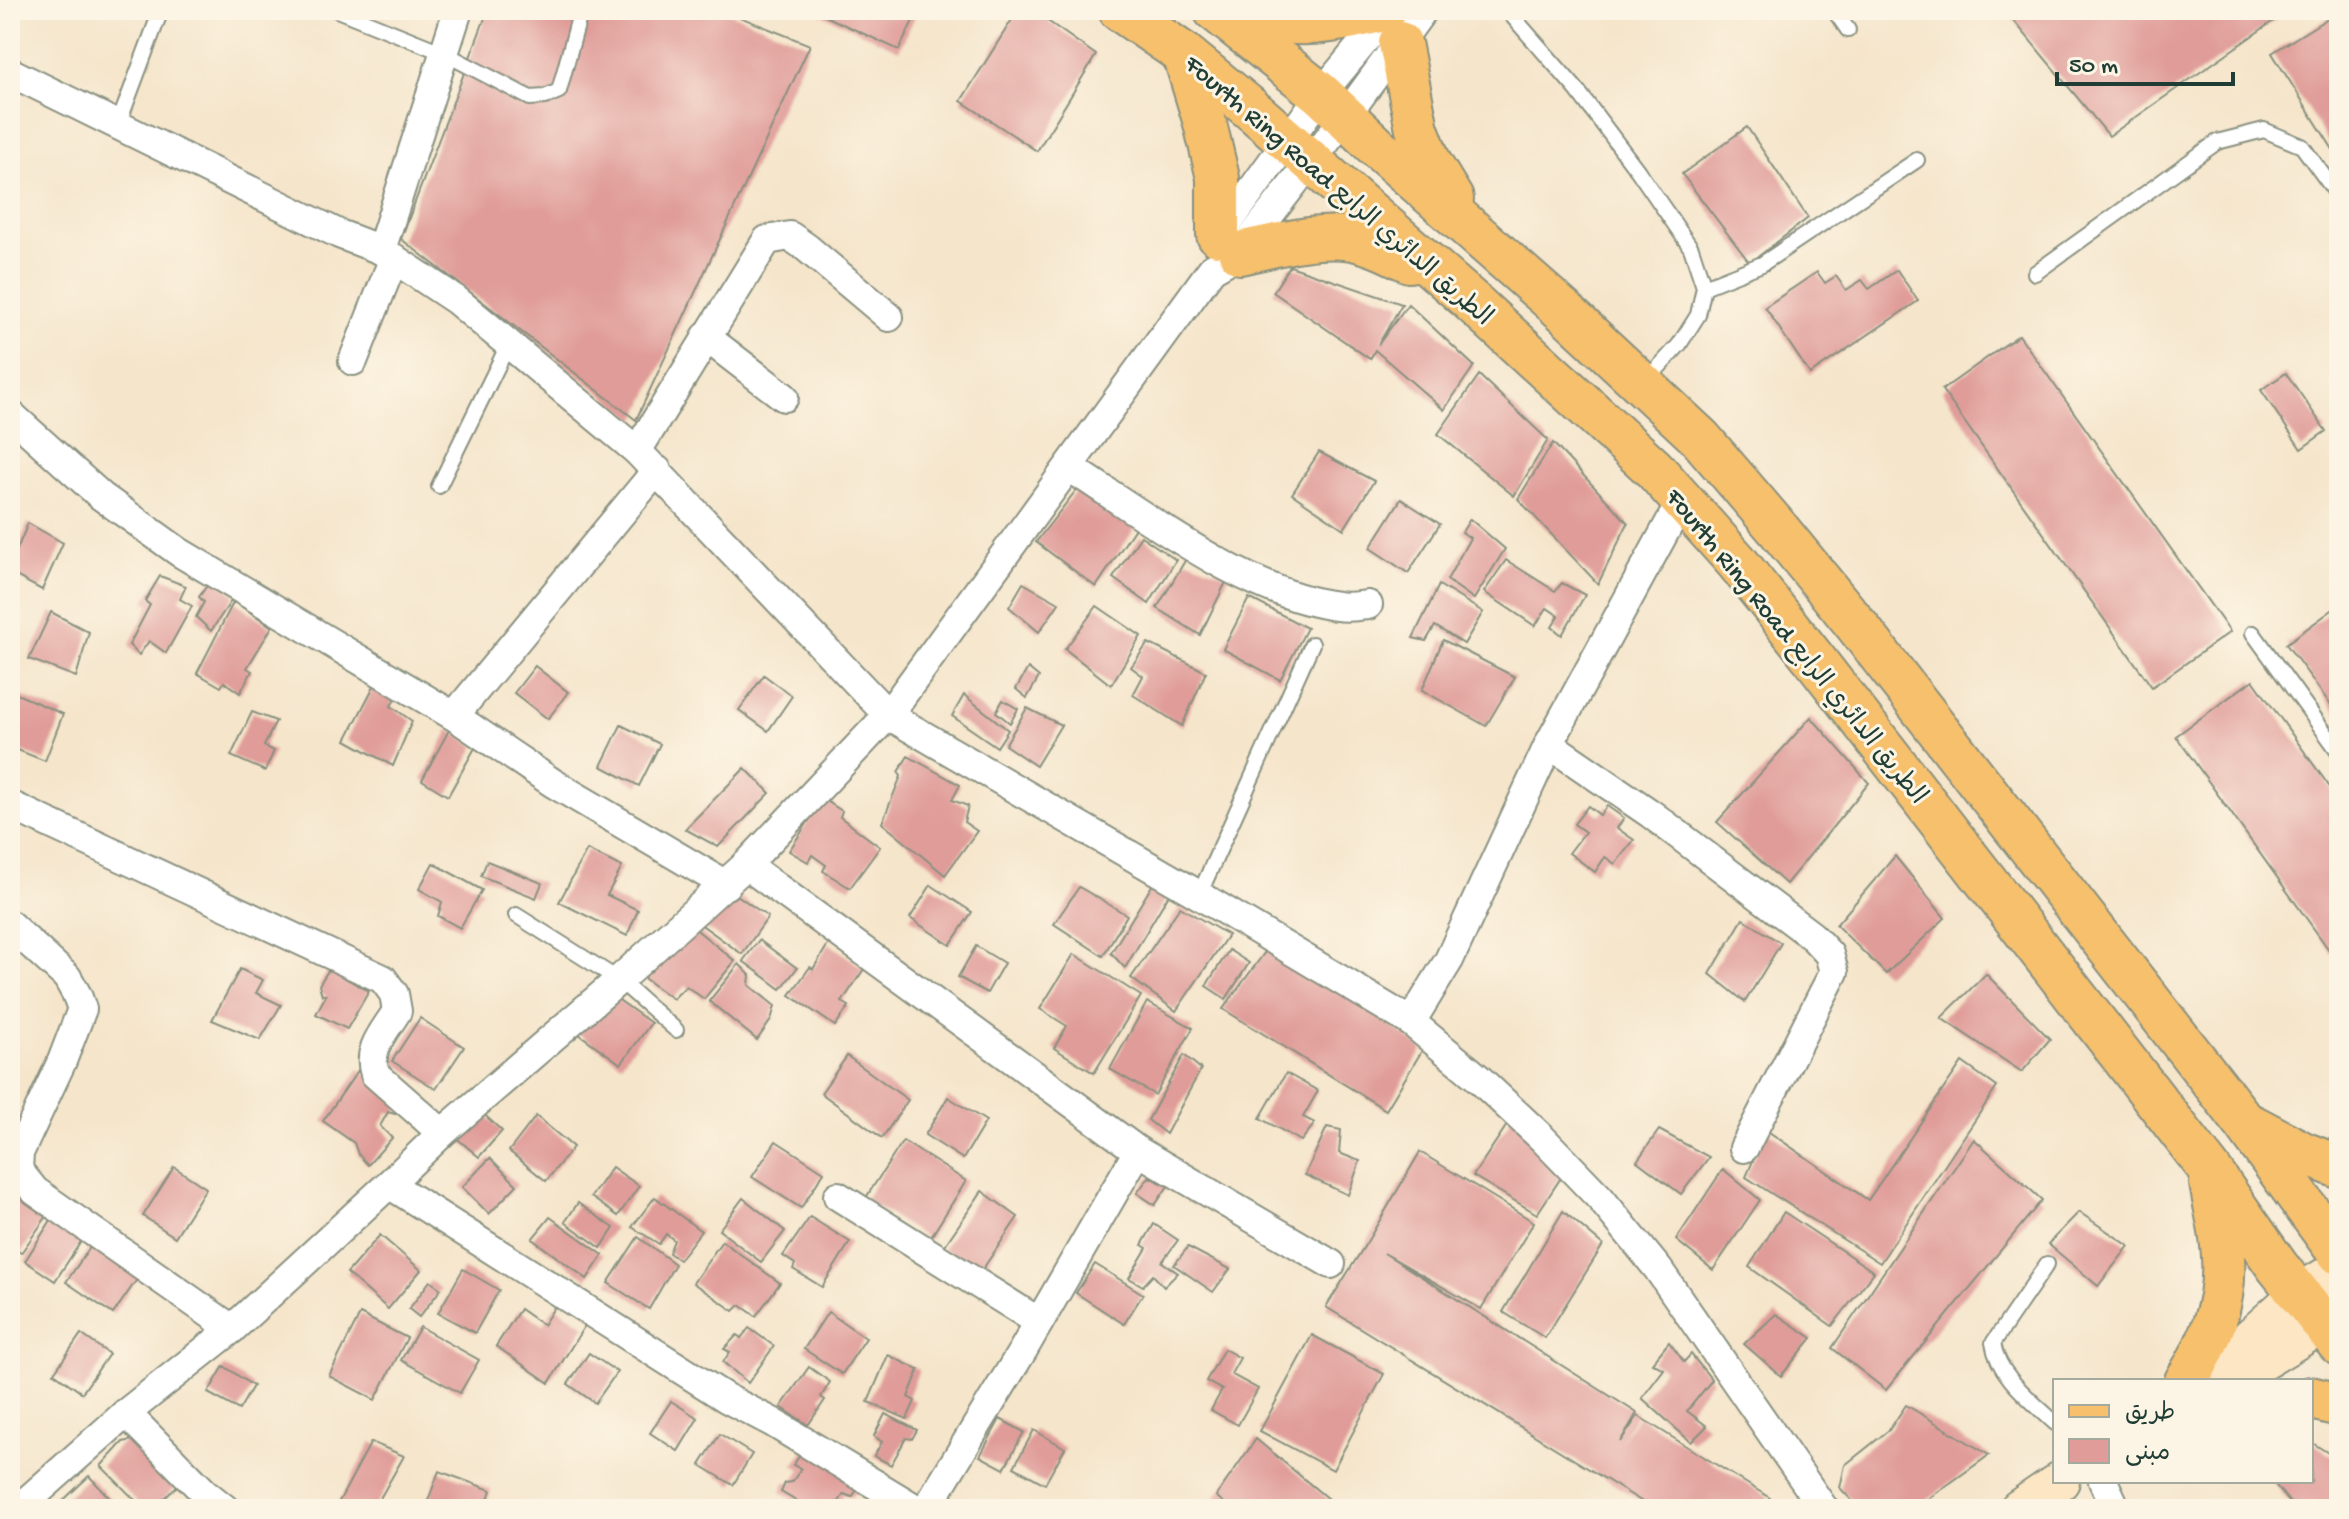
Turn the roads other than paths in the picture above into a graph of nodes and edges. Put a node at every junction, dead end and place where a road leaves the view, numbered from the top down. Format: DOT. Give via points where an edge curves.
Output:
graph roads {
  1 [pos="161,10"];
  2 [pos="337,10"];
  3 [pos="458,10"];
  4 [pos="581,10"];
  5 [pos="1120,10"];
  6 [pos="1215,10"];
  7 [pos="1233,10"];
  8 [pos="1834,10"];
  9 [pos="1514,12"];
  10 [pos="1399,18"];
  11 [pos="1848,30"];
  12 [pos="444,53"];
  13 [pos="1184,54"];
  14 [pos="10,72"];
  15 [pos="1333,106"];
  16 [pos="118,125"];
  17 [pos="1298,151"];
  18 [pos="1917,160"];
  19 [pos="2339,197"];
  20 [pos="1469,227"];
  21 [pos="1223,252"];
  22 [pos="388,254"];
  23 [pos="2035,273"];
  24 [pos="1704,287"];
  25 [pos="1470,300"];
  26 [pos="889,317"];
  27 [pos="706,337"];
  28 [pos="509,343"];
  29 [pos="353,361"];
  30 [pos="1642,385"];
  31 [pos="784,397"];
  32 [pos="10,414"];
  33 [pos="647,461"];
  34 [pos="1069,467"];
  35 [pos="439,486"];
  36 [pos="1682,500"];
  37 [pos="1368,605"];
  38 [pos="2253,633"];
  39 [pos="1312,644"];
  40 [pos="888,715"];
  41 [pos="454,716"];
  42 [pos="1549,744"];
  43 [pos="2339,752"];
  44 [pos="10,805"];
  45 [pos="746,865"];
  46 [pos="726,885"];
  47 [pos="1199,895"];
  48 [pos="516,915"];
  49 [pos="10,925"];
  50 [pos="619,980"];
  51 [pos="1411,1022"];
  52 [pos="676,1030"];
  53 [pos="2244,1122"];
  54 [pos="442,1133"];
  55 [pos="1744,1148"];
  56 [pos="1138,1151"];
  57 [pos="2339,1167"];
  58 [pos="2210,1170"];
  59 [pos="389,1184"];
  60 [pos="838,1196"];
  61 [pos="2339,1253"];
  62 [pos="1331,1264"];
  63 [pos="2047,1264"];
  64 [pos="2339,1269"];
  65 [pos="2326,1319"];
  66 [pos="1039,1322"];
  67 [pos="232,1329"];
  68 [pos="2187,1379"];
  69 [pos="2206,1379"];
  70 [pos="2220,1379"];
  71 [pos="2313,1398"];
  72 [pos="2339,1405"];
  73 [pos="126,1413"];
  74 [pos="2053,1421"];
  75 [pos="2057,1483"];
  76 [pos="2104,1483"];
  77 [pos="18,1509"];
  78 [pos="225,1509"];
  79 [pos="916,1509"];
  80 [pos="926,1509"];
  81 [pos="1824,1509"];
  82 [pos="2019,1509"];
  83 [pos="2116,1509"];
  1 -- 16 [label="lane"];
  2 -- 12 [label="lane"];
  3 -- 12 [label="street"];
  4 -- 12 [label="lane" via="559,91 545,97 530,98"];
  5 -- 13 [label="main road, Fourth Ring Road الطريق الدائري الرابع"];
  6 -- 15 [label="main road, Fourth Ring Road الطريق الدائري الرابع"];
  7 -- 10 [label="main road" via="1263,20 1313,25"];
  8 -- 11 [label="lane"];
  9 -- 24 [label="lane" via="1638,171 1691,248"];
  10 -- 15 [label="street"];
  10 -- 20 [label="main road" via="1414,118 1430,163"];
  12 -- 22 [label="street"];
  13 -- 17 [label="main road, Fourth Ring Road الطريق الدائري الرابع"];
  13 -- 21 [label="main road" via="1218,178"];
  14 -- 16 [label="street"];
  15 -- 17 [label="street"];
  15 -- 20 [label="main road, Fourth Ring Road الطريق الدائري الرابع"];
  16 -- 22 [label="street"];
  17 -- 21 [label="street"];
  17 -- 25 [label="main road, Fourth Ring Road الطريق الدائري الرابع"];
  18 -- 24 [label="lane" via="1762,264"];
  19 -- 23 [label="lane" via="2302,146 2264,130 2217,142"];
  20 -- 30 [label="main road, Fourth Ring Road الطريق الدائري الرابع"];
  21 -- 25 [label="main road" via="1345,238 1382,247"];
  21 -- 34 [label="street"];
  22 -- 28 [label="street"];
  22 -- 29 [label="street"];
  24 -- 30 [label="lane" via="1698,315"];
  25 -- 36 [label="main road, Fourth Ring Road الطريق الدائري الرابع"];
  26 -- 27 [label="street" via="790,236 767,240"];
  27 -- 31 [label="street"];
  27 -- 33 [label="street"];
  28 -- 33 [label="street"];
  28 -- 35 [label="lane"];
  30 -- 53 [label="main road, Fourth Ring Road الطريق الدائري الرابع" via="1700,438 1788,541"];
  32 -- 41 [label="street" via="101,496 179,552"];
  33 -- 40 [label="street"];
  33 -- 41 [label="street"];
  34 -- 37 [label="street" via="1254,580 1306,600 1341,607"];
  34 -- 40 [label="street"];
  36 -- 42 [label="street"];
  36 -- 58 [label="main road, Fourth Ring Road الطريق الدائري الرابع" via="1815,660"];
  38 -- 43 [label="lane"];
  39 -- 47 [label="lane"];
  40 -- 45 [label="street"];
  40 -- 47 [label="street"];
  41 -- 46 [label="street" via="553,783"];
  42 -- 51 [label="street" via="1449,960"];
  42 -- 55 [label="street" via="1651,814 1829,954 1834,972"];
  44 -- 54 [label="street" via="383,979 394,994 397,1011 374,1049 375,1074"];
  45 -- 46 [label="street"];
  45 -- 56 [label="street"];
  46 -- 50 [label="street"];
  47 -- 51 [label="street"];
  48 -- 50 [label="lane"];
  49 -- 67 [label="street" via="67,977 82,1009 19,1153 18,1170 35,1191"];
  50 -- 52 [label="lane"];
  50 -- 54 [label="street"];
  51 -- 81 [label="street" via="1477,1077 1600,1198 1658,1269"];
  53 -- 57 [label="main road"];
  53 -- 61 [label="main road, Fourth Ring Road الطريق الدائري الرابع"];
  54 -- 59 [label="street"];
  56 -- 62 [label="street"];
  56 -- 66 [label="street"];
  58 -- 65 [label="main road, Fourth Ring Road الطريق الدائري الرابع" via="2277,1266"];
  58 -- 68 [label="main road" via="2223,1256 2222,1297 2215,1324"];
  59 -- 67 [label="street"];
  59 -- 79 [label="street" via="726,1398"];
  60 -- 66 [label="street"];
  63 -- 74 [label="lane" via="1993,1343 1996,1359"];
  64 -- 65 [label="main road"];
  65 -- 69 [label="main road"];
  65 -- 70 [label="main road" via="2265,1359"];
  66 -- 80 [label="street"];
  67 -- 73 [label="street"];
  71 -- 72 [label="main road"];
  73 -- 77 [label="street"];
  73 -- 78 [label="street"];
  75 -- 82 [label="main road"];
  76 -- 83 [label="street"];
}
